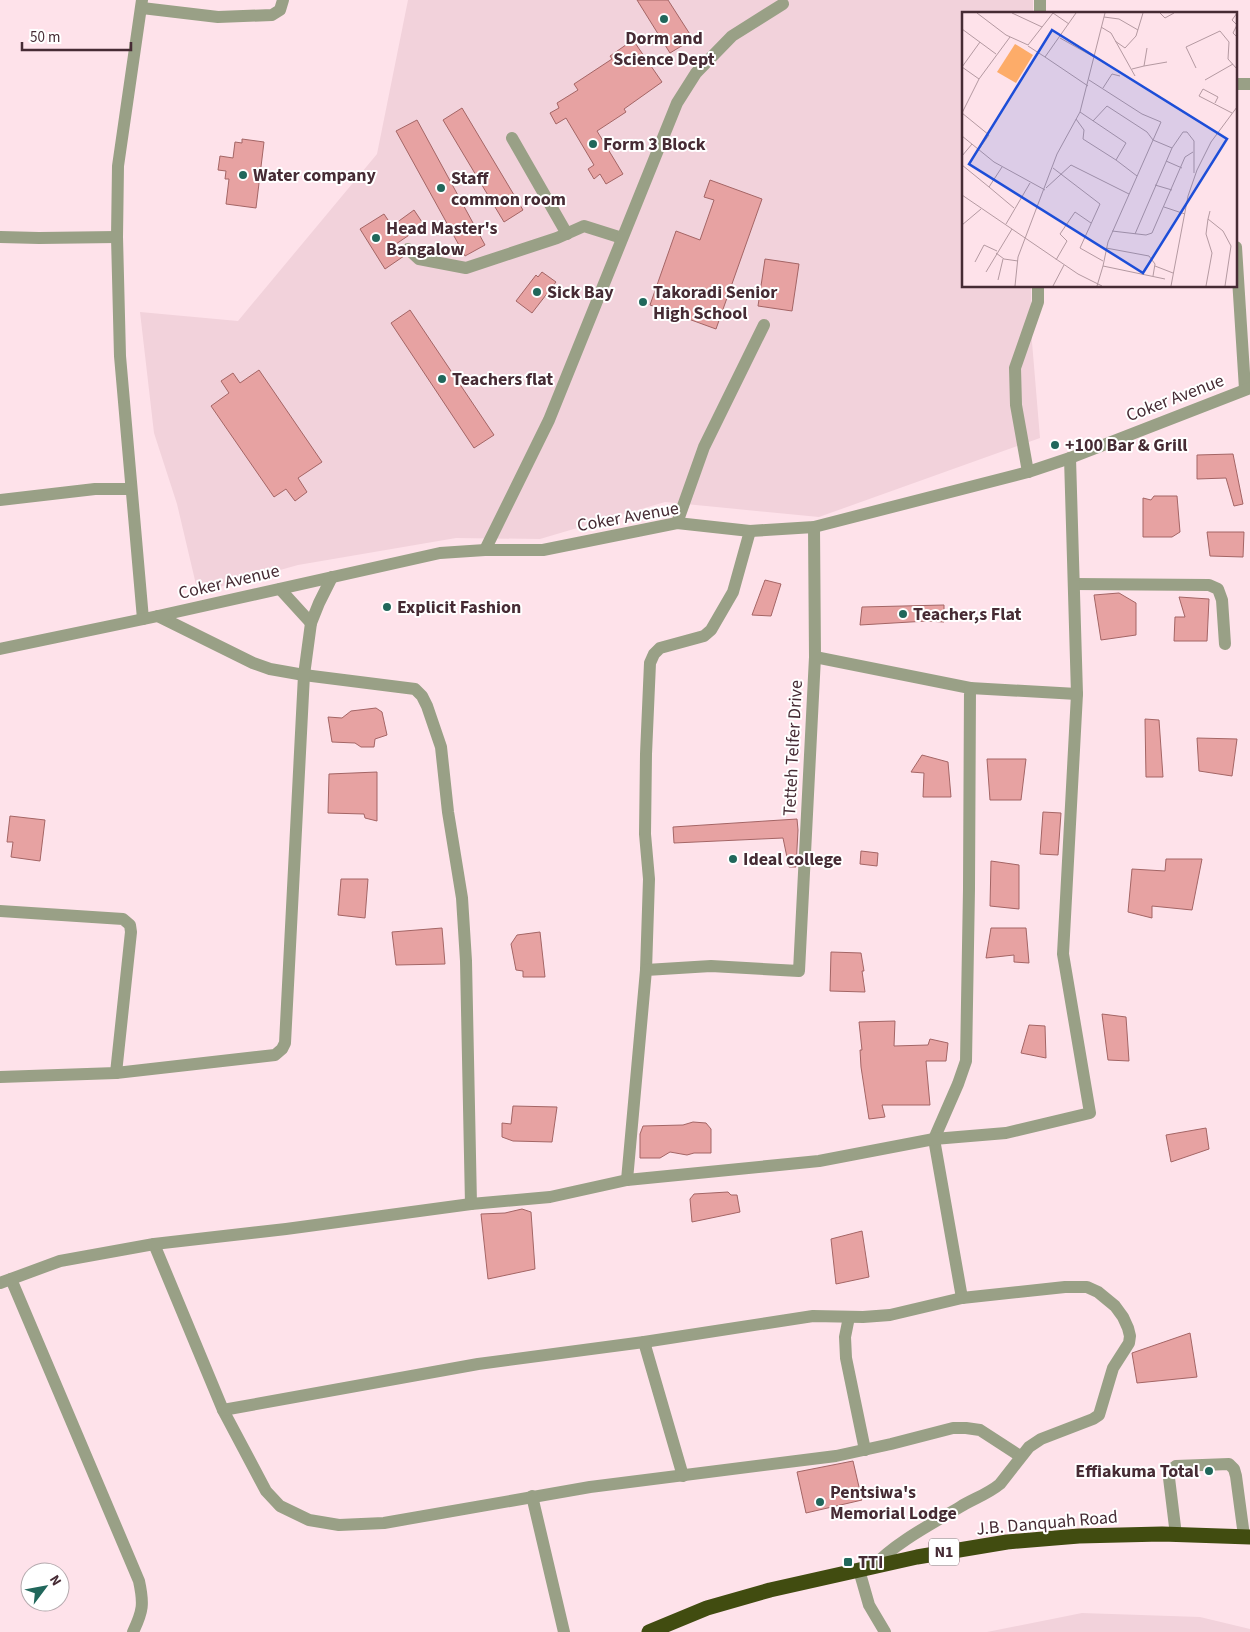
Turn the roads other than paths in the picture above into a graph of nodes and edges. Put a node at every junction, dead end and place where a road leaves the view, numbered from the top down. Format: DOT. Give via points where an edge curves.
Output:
graph roads {
  1 [pos="283,0"];
  2 [pos="142,4"];
  3 [pos="783,4"];
  4 [pos="512,138"];
  5 [pos="567,234"];
  6 [pos="0,237"];
  7 [pos="117,237"];
  8 [pos="622,238"];
  9 [pos="408,249"];
  10 [pos="1238,270"];
  11 [pos="1038,288"];
  12 [pos="764,325"];
  13 [pos="1248,388"];
  14 [pos="1070,458"];
  15 [pos="1028,472"];
  16 [pos="131,490"];
  17 [pos="0,500"];
  18 [pos="677,523"];
  19 [pos="814,527"];
  20 [pos="750,531"];
  21 [pos="485,550"];
  22 [pos="332,577"];
  23 [pos="1074,584"];
  24 [pos="280,589"];
  25 [pos="158,616"];
  26 [pos="143,620"];
  27 [pos="311,623"];
  28 [pos="1225,644"];
  29 [pos="0,649"];
  30 [pos="815,657"];
  31 [pos="304,675"];
  32 [pos="970,688"];
  33 [pos="1077,694"];
  34 [pos="0,912"];
  35 [pos="646,970"];
  36 [pos="116,1073"];
  37 [pos="0,1077"];
  38 [pos="934,1139"];
  39 [pos="627,1180"];
  40 [pos="471,1204"];
  41 [pos="154,1244"];
  42 [pos="5,1281"];
  43 [pos="962,1298"];
  44 [pos="849,1317"];
  45 [pos="644,1342"];
  46 [pos="224,1410"];
  47 [pos="864,1450"];
  48 [pos="1020,1456"];
  49 [pos="683,1476"];
  50 [pos="532,1496"];
  51 [pos="1176,1535"];
  52 [pos="1247,1536"];
  53 [pos="866,1568"];
  54 [pos="133,1632"];
  55 [pos="564,1632"];
  56 [pos="649,1632"];
  57 [pos="885,1632"];
  1 -- 2 [label="street" via="280,10 272,14 218,17"];
  2 -- 7 [label="street" via="118,166"];
  3 -- 8 [label="street" via="732,36 696,73 677,103"];
  4 -- 5 [label="street"];
  5 -- 8 [label="street" via="584,226"];
  5 -- 9 [label="street" via="466,268 419,259"];
  6 -- 7 [label="street"];
  7 -- 16 [label="street" via="120,356"];
  8 -- 21 [label="street" via="549,420"];
  10 -- 13 [label="street"];
  11 -- 15 [label="street" via="1038,302 1015,368 1016,404"];
  12 -- 18 [label="street" via="704,447"];
  13 -- 14 [label="street, Coker Avenue"];
  14 -- 15 [label="street, Coker Avenue"];
  14 -- 23 [label="street"];
  15 -- 19 [label="street, Coker Avenue"];
  16 -- 17 [label="street" via="95,489"];
  16 -- 26 [label="street"];
  18 -- 20 [label="street, Coker Avenue"];
  18 -- 21 [label="street, Coker Avenue" via="543,550"];
  19 -- 20 [label="street, Coker Avenue"];
  19 -- 30 [label="street, Tetteh Telfer Drive"];
  20 -- 35 [label="street" via="733,592 711,630 704,636 660,648 650,663 645,834 649,879"];
  21 -- 22 [label="street, Coker Avenue" via="440,553"];
  22 -- 24 [label="street, Coker Avenue"];
  22 -- 27 [label="street"];
  23 -- 28 [label="street" via="1209,585 1218,589 1222,600"];
  23 -- 33 [label="street"];
  24 -- 25 [label="street, Coker Avenue"];
  24 -- 27 [label="street"];
  25 -- 26 [label="street, Coker Avenue"];
  25 -- 31 [label="street" via="253,663"];
  26 -- 29 [label="street, Coker Avenue"];
  27 -- 31 [label="street"];
  30 -- 32 [label="street"];
  30 -- 35 [label="street, Tetteh Telfer Drive" via="800,971 711,966"];
  31 -- 36 [label="street" via="285,1042 282,1050 275,1055"];
  31 -- 40 [label="street" via="415,689 427,706 441,747 466,961"];
  32 -- 33 [label="street"];
  32 -- 38 [label="street" via="966,1061"];
  33 -- 38 [label="street" via="1063,954 1090,1113 1006,1133"];
  34 -- 36 [label="street" via="123,918 130,925"];
  35 -- 39 [label="street"];
  36 -- 37 [label="street"];
  38 -- 39 [label="street" via="819,1161"];
  38 -- 43 [label="street"];
  39 -- 40 [label="street" via="550,1197"];
  40 -- 41 [label="street" via="286,1230"];
  41 -- 42 [label="street" via="60,1261"];
  41 -- 46 [label="street"];
  42 -- 54 [label="street" via="139,1581 143,1600"];
  43 -- 44 [label="street" via="890,1315"];
  43 -- 48 [label="street" via="1087,1287 1115,1306 1128,1328 1129,1343 1113,1368 1099,1415 1041,1439"];
  44 -- 45 [label="street" via="813,1316"];
  44 -- 47 [label="street" via="845,1337 846,1358"];
  45 -- 46 [label="street" via="478,1364"];
  45 -- 49 [label="street"];
  46 -- 50 [label="street" via="266,1491 280,1506 309,1520 338,1525 384,1523"];
  47 -- 48 [label="street" via="953,1428 966,1428 980,1430"];
  47 -- 49 [label="street"];
  48 -- 53 [label="street" via="995,1488"];
  49 -- 50 [label="street"];
  50 -- 55 [label="street"];
  51 -- 52 [label="highway, J.B. Danquah Road / N1"];
  51 -- 52 [label="street" via="1168,1478 1171,1470 1176,1466 1229,1464 1236,1476"];
  51 -- 53 [label="highway, J.B. Danquah Road / N1" via="1079,1536 1006,1542"];
  53 -- 56 [label="highway, J.B. Danquah Road / N1" via="770,1590 716,1606"];
  53 -- 57 [label="street" via="869,1605"];
}
